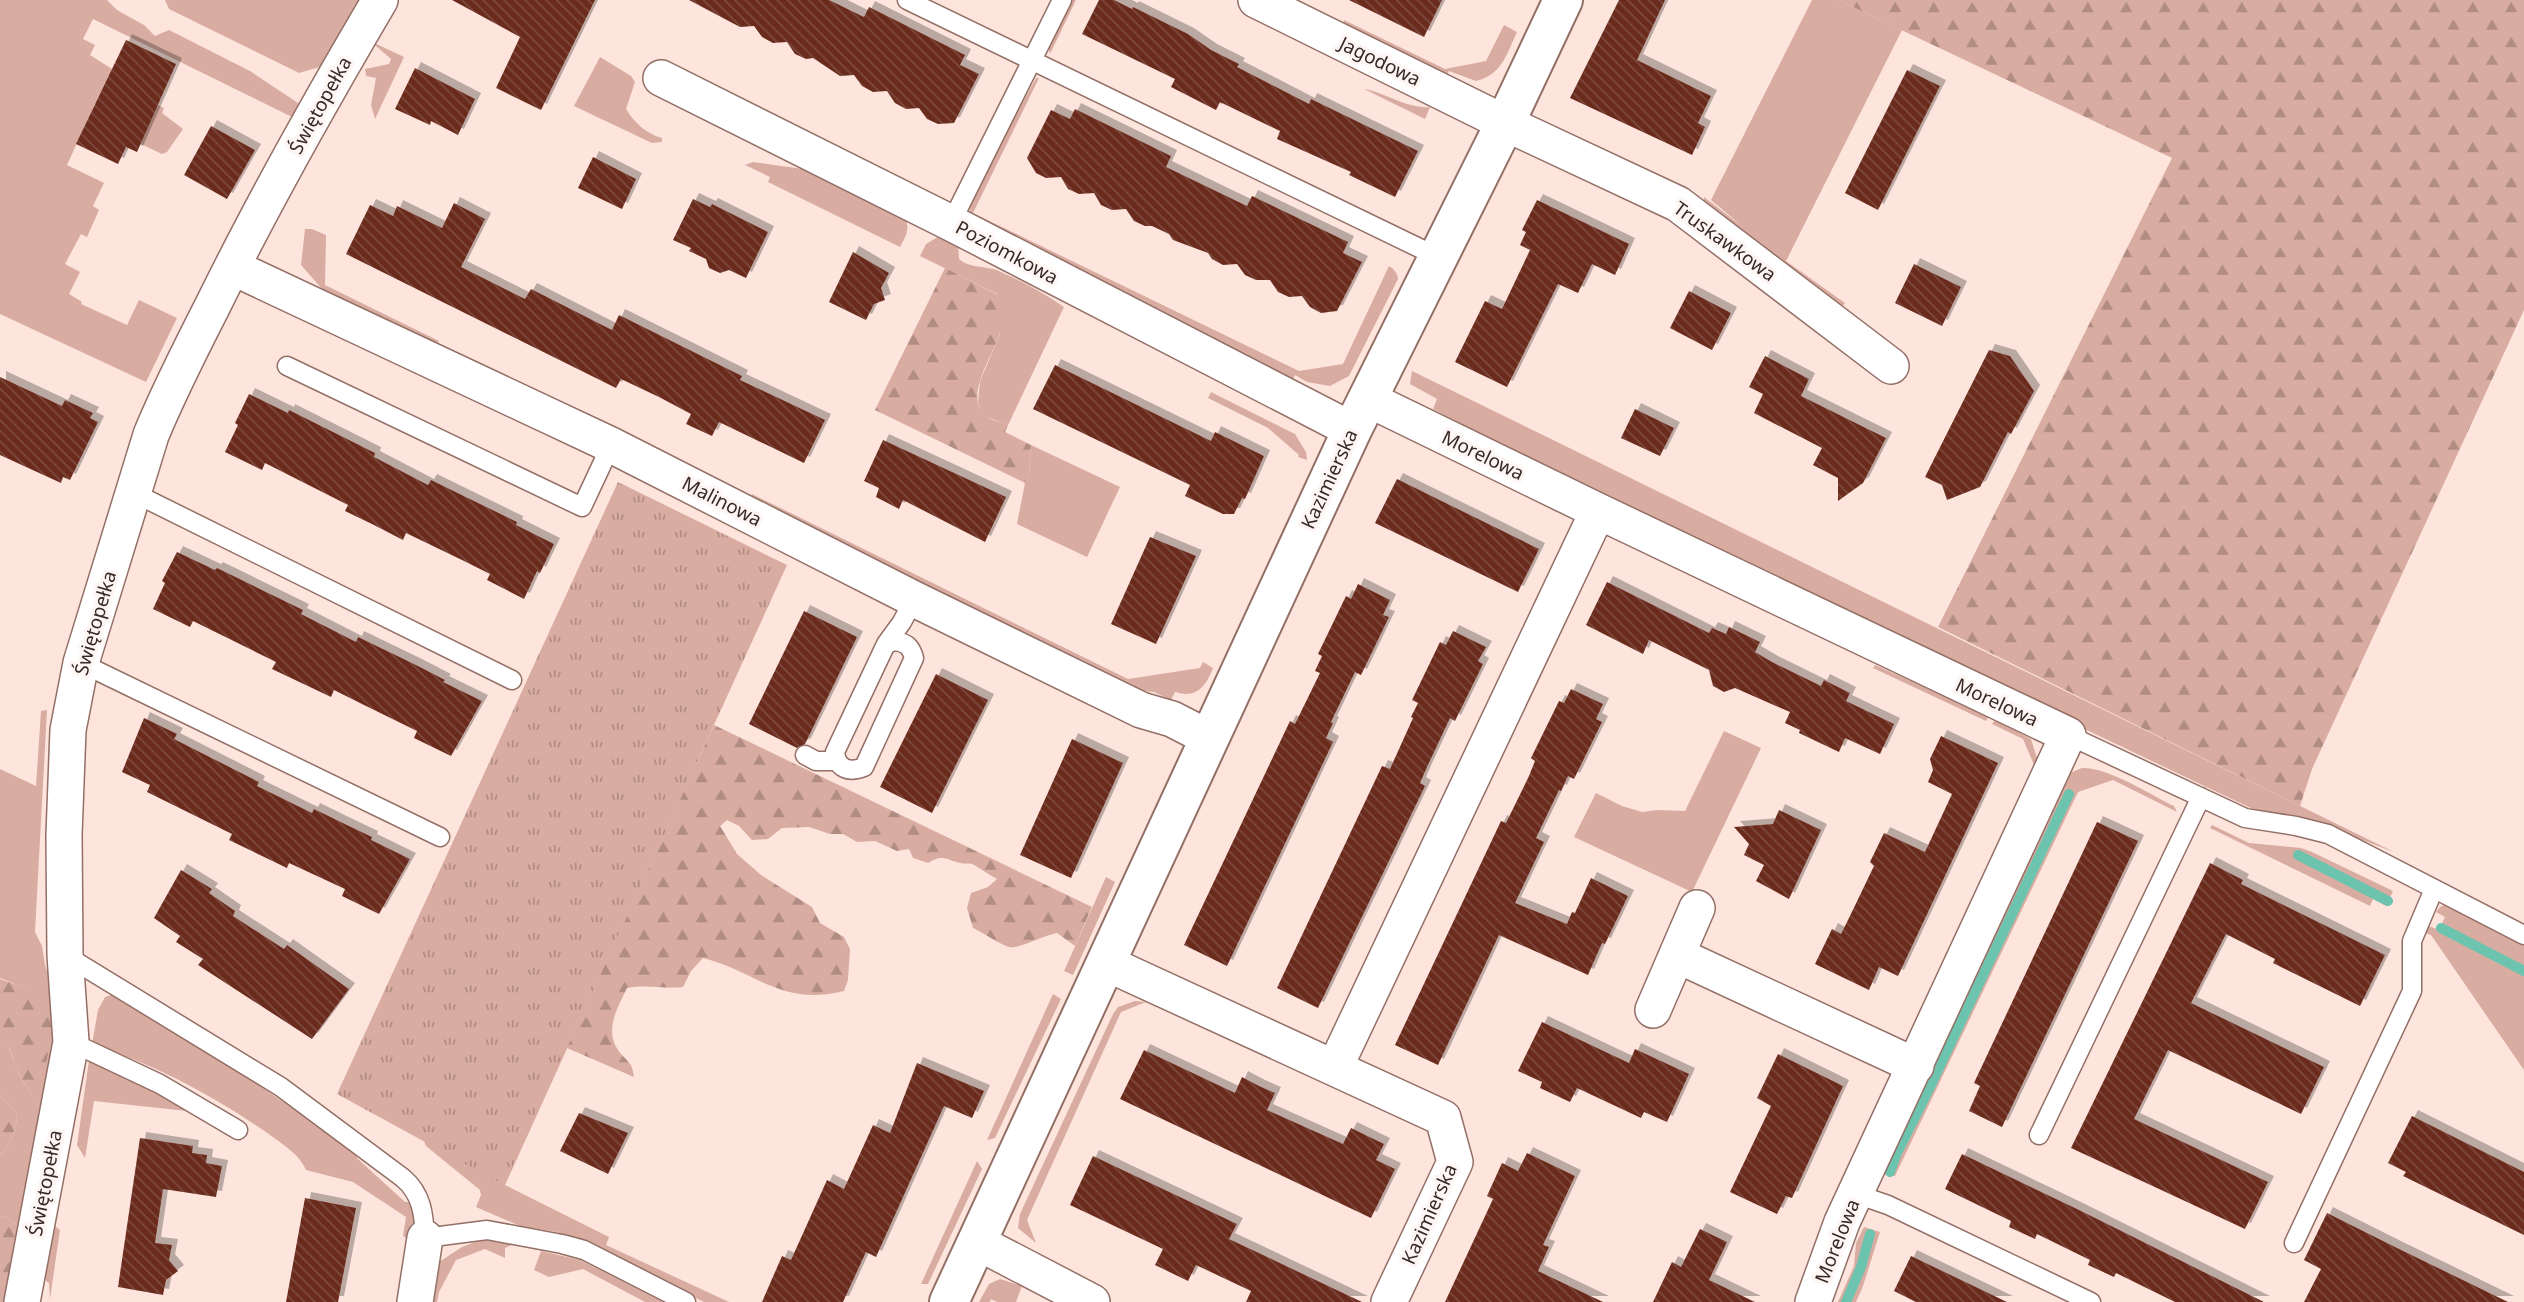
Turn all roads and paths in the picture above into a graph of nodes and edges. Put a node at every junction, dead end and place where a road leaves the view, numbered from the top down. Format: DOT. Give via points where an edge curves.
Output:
graph roads {
  1 [pos="380,0"];
  2 [pos="907,0"];
  3 [pos="1062,0"];
  4 [pos="1256,0"];
  5 [pos="1563,0"];
  6 [pos="1032,60"];
  7 [pos="661,78"];
  8 [pos="1504,123"];
  9 [pos="951,223"];
  10 [pos="1438,257"];
  11 [pos="232,267"];
  12 [pos="287,366"];
  13 [pos="1891,366"];
  14 [pos="1360,414"];
  15 [pos="611,445"];
  16 [pos="134,493"];
  17 [pos="1598,511"];
  18 [pos="914,598"];
  19 [pos="886,644"];
  20 [pos="81,663"];
  21 [pos="512,680"];
  22 [pos="2068,735"];
  23 [pos="1209,738"];
  24 [pos="805,755"];
  25 [pos="836,761"];
  26 [pos="2201,797"];
  27 [pos="440,837"];
  28 [pos="2434,889"];
  29 [pos="1697,908"];
  30 [pos="2524,935"];
  31 [pos="65,955"];
  32 [pos="1677,955"];
  33 [pos="1106,963"];
  34 [pos="1653,1010"];
  35 [pos="71,1042"];
  36 [pos="1916,1066"];
  37 [pos="1335,1068"];
  38 [pos="238,1130"];
  39 [pos="2039,1135"];
  40 [pos="1856,1194"];
  41 [pos="425,1238"];
  42 [pos="977,1242"];
  43 [pos="2294,1243"];
  44 [pos="22,1302"];
  45 [pos="415,1302"];
  46 [pos="686,1302"];
  47 [pos="949,1302"];
  48 [pos="1092,1302"];
  49 [pos="1388,1302"];
  50 [pos="1814,1302"];
  51 [pos="2091,1302"];
  1 -- 11 [label="street, Świętopełka"];
  2 -- 6 [label="lane"];
  3 -- 6 [label="lane"];
  4 -- 8 [label="street, Jagodowa"];
  5 -- 8 [label="street, Kazimierska"];
  6 -- 9 [label="lane"];
  6 -- 10 [label="lane"];
  7 -- 9 [label="street, Poziomkowa"];
  8 -- 10 [label="street, Kazimierska"];
  8 -- 13 [label="street, Truskawkowa" via="1678,204"];
  9 -- 14 [label="street, Poziomkowa"];
  10 -- 14 [label="street, Kazimierska"];
  11 -- 15 [label="street, Malinowa"];
  11 -- 16 [label="street, Świętopełka" via="164,403"];
  12 -- 15 [label="lane" via="582,507"];
  14 -- 17 [label="street, Morelowa"];
  14 -- 23 [label="street, Kazimierska"];
  15 -- 18 [label="street, Malinowa"];
  16 -- 20 [label="street, Świętopełka"];
  16 -- 21 [label="lane"];
  17 -- 22 [label="street, Morelowa"];
  17 -- 37 [label="street"];
  18 -- 19 [label="lane"];
  18 -- 23 [label="street, Malinowa" via="1141,710"];
  19 -- 25 [label="lane" via="835,752"];
  19 -- 25 [label="lane" via="904,643 914,658 864,767 844,769"];
  20 -- 27 [label="lane"];
  20 -- 31 [label="street, Świętopełka" via="68,730"];
  22 -- 26 [label="lane"];
  22 -- 36 [label="street, Morelowa"];
  23 -- 33 [label="street, Kazimierska"];
  24 -- 25 [label="lane" via="816,761"];
  26 -- 28 [label="lane" via="2245,818 2328,834"];
  26 -- 39 [label="lane"];
  28 -- 30 [label="lane"];
  28 -- 43 [label="lane" via="2412,941 2412,992"];
  29 -- 32 [label="street"];
  31 -- 35 [label="street, Świętopełka"];
  31 -- 41 [label="lane" via="281,1087 403,1178 424,1210"];
  32 -- 34 [label="street"];
  32 -- 36 [label="street"];
  33 -- 37 [label="street, Kazimierska"];
  33 -- 42 [label="street, Kazimierska"];
  35 -- 38 [label="lane" via="160,1084"];
  35 -- 44 [label="street, Świętopełka"];
  36 -- 40 [label="street, Morelowa"];
  37 -- 49 [label="street, Kazimierska" via="1443,1118 1455,1162"];
  40 -- 50 [label="street, Morelowa"];
  40 -- 51 [label="lane"];
  41 -- 45 [label="street"];
  41 -- 46 [label="lane" via="487,1230 562,1244"];
  42 -- 47 [label="street, Kazimierska"];
  42 -- 48 [label="street"];
}
